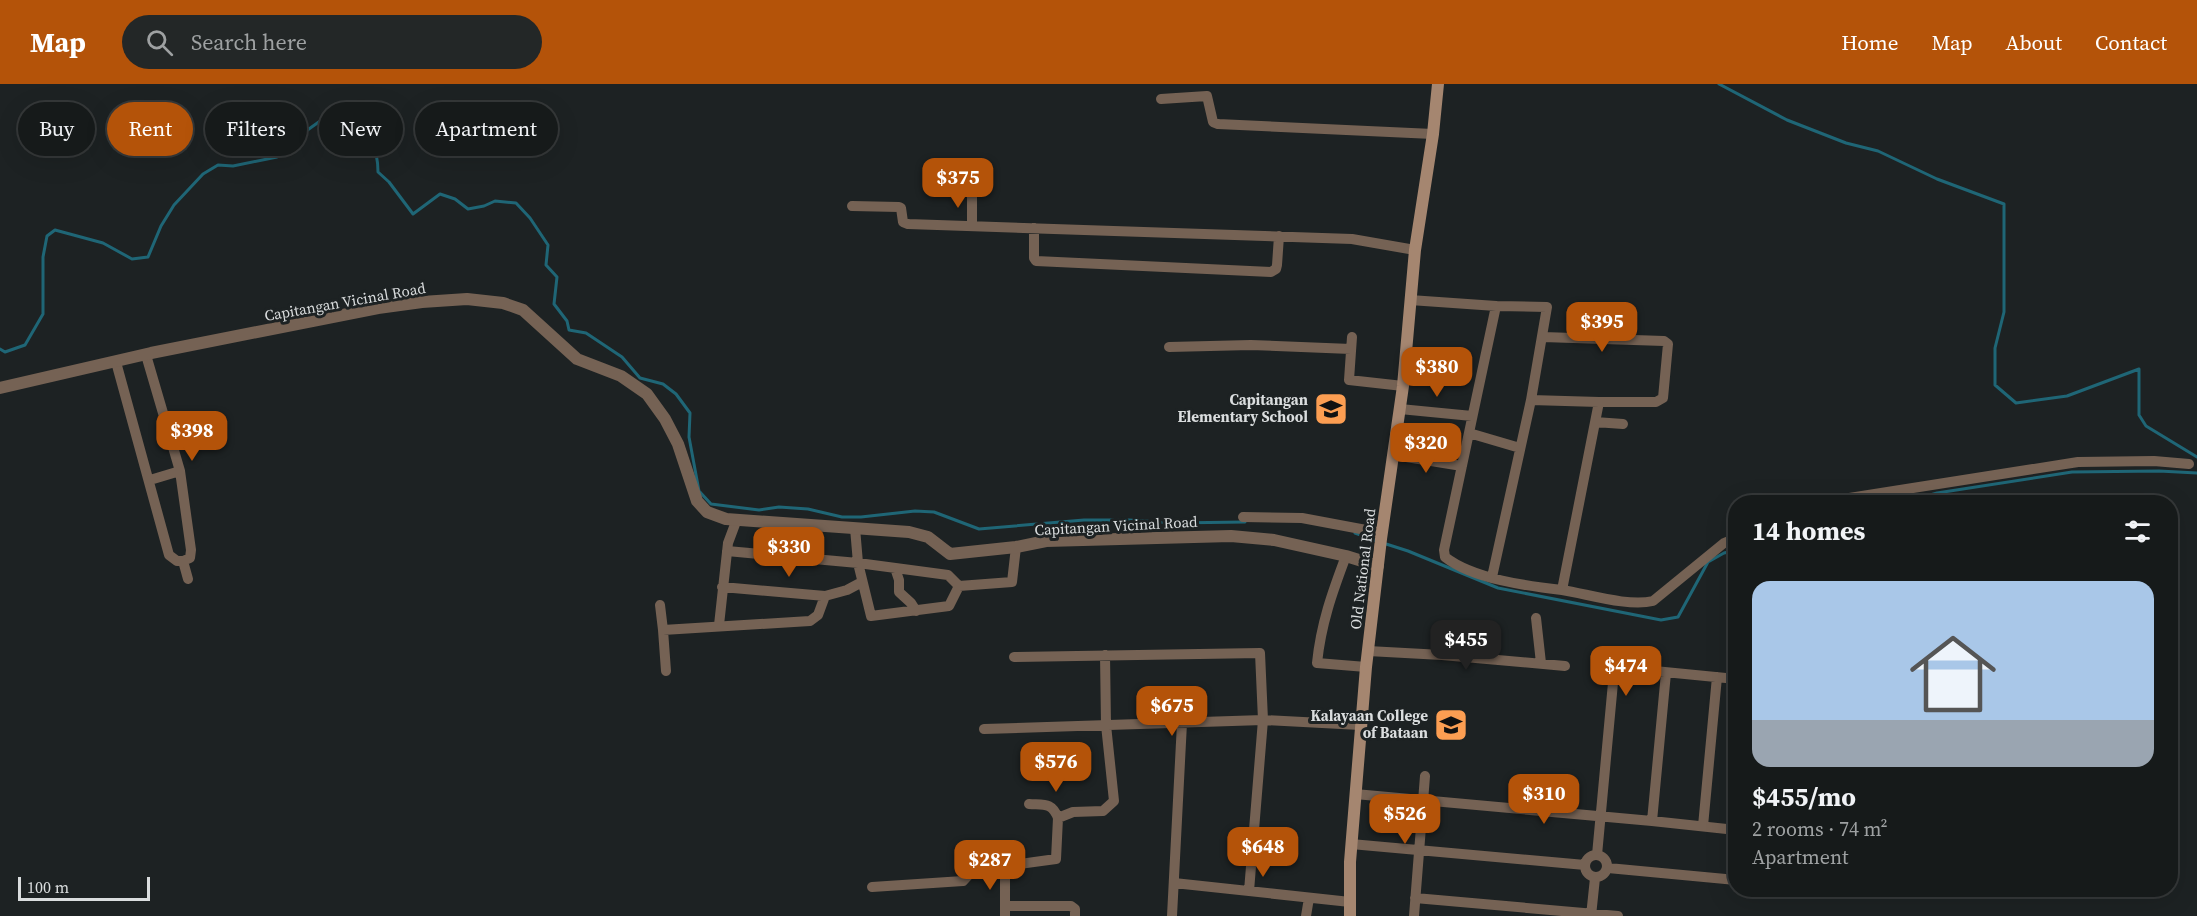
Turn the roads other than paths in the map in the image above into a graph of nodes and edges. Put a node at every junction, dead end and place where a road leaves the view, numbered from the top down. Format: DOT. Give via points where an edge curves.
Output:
graph roads {
  1 [pos="1438,84"];
  2 [pos="1161,99"];
  3 [pos="1433,134"];
  4 [pos="972,193"];
  5 [pos="852,206"];
  6 [pos="972,226"];
  7 [pos="1034,228"];
  8 [pos="1279,236"];
  9 [pos="1415,249"];
  10 [pos="1410,300"];
  11 [pos="1496,306"];
  12 [pos="1543,336"];
  13 [pos="1168,347"];
  14 [pos="146,355"];
  15 [pos="116,362"];
  16 [pos="1403,386"];
  17 [pos="0,388"];
  18 [pos="1530,400"];
  19 [pos="1599,402"];
  20 [pos="1400,409"];
  21 [pos="1472,416"];
  22 [pos="1595,422"];
  23 [pos="1623,424"];
  24 [pos="1468,433"];
  25 [pos="1520,448"];
  26 [pos="1394,455"];
  27 [pos="2189,464"];
  28 [pos="1462,466"];
  29 [pos="180,471"];
  30 [pos="150,480"];
  31 [pos="1869,495"];
  32 [pos="1243,517"];
  33 [pos="737,519"];
  34 [pos="855,528"];
  35 [pos="1381,541"];
  36 [pos="1728,541"];
  37 [pos="1016,547"];
  38 [pos="727,551"];
  39 [pos="1346,556"];
  40 [pos="183,561"];
  41 [pos="858,563"];
  42 [pos="1378,566"];
  43 [pos="895,568"];
  44 [pos="1492,577"];
  45 [pos="188,579"];
  46 [pos="862,582"];
  47 [pos="959,586"];
  48 [pos="722,587"];
  49 [pos="1562,590"];
  50 [pos="825,596"];
  51 [pos="660,604"];
  52 [pos="916,611"];
  53 [pos="1536,618"];
  54 [pos="719,625"];
  55 [pos="663,630"];
  56 [pos="1368,651"];
  57 [pos="1105,655"];
  58 [pos="1014,657"];
  59 [pos="1541,663"];
  60 [pos="1566,666"];
  61 [pos="1366,667"];
  62 [pos="666,671"];
  63 [pos="1666,673"];
  64 [pos="1717,677"];
  65 [pos="1728,678"];
  66 [pos="1263,720"];
  67 [pos="1182,723"];
  68 [pos="1106,725"];
  69 [pos="1360,725"];
  70 [pos="984,729"];
  71 [pos="1425,776"];
  72 [pos="1355,794"];
  73 [pos="1424,800"];
  74 [pos="1029,804"];
  75 [pos="1602,816"];
  76 [pos="1058,818"];
  77 [pos="1652,820"];
  78 [pos="1703,826"];
  79 [pos="1728,829"];
  80 [pos="1352,844"];
  81 [pos="1419,850"];
  82 [pos="1597,855"];
  83 [pos="1585,865"];
  84 [pos="1005,866"];
  85 [pos="1608,868"];
  86 [pos="1595,878"];
  87 [pos="1728,879"];
  88 [pos="1174,883"];
  89 [pos="872,887"];
  90 [pos="1249,891"];
  91 [pos="1309,898"];
  92 [pos="1415,898"];
  93 [pos="1350,902"];
  94 [pos="1005,911"];
  95 [pos="1591,915"];
  96 [pos="1075,916"];
  97 [pos="1172,916"];
  98 [pos="1306,916"];
  99 [pos="1350,916"];
  100 [pos="1414,916"];
  101 [pos="1618,916"];
  1 -- 3 [label="main road, Old National Road"];
  2 -- 3 [label="street" via="1207,96 1213,123 1218,124"];
  3 -- 9 [label="main road, Old National Road"];
  4 -- 6 [label="street"];
  5 -- 6 [label="street" via="899,207 903,222 908,224"];
  6 -- 7 [label="street"];
  7 -- 8 [label="street"];
  7 -- 8 [label="street" via="1036,261 1271,272 1277,265"];
  8 -- 9 [label="street" via="1352,239"];
  9 -- 10 [label="main road, Old National Road"];
  10 -- 11 [label="street"];
  10 -- 16 [label="main road, Old National Road"];
  11 -- 12 [label="street" via="1547,307"];
  11 -- 21 [label="street"];
  12 -- 18 [label="street"];
  12 -- 19 [label="street" via="1668,344 1663,398 1656,402"];
  13 -- 16 [label="street" via="1352,343 1349,380"];
  14 -- 15 [label="street, Capitangan Vicinal Road"];
  14 -- 29 [label="street"];
  14 -- 33 [label="street, Capitangan Vicinal Road" via="378,308 466,299 503,303 523,310 577,359 621,376 647,394 678,444 697,501 707,512"];
  15 -- 17 [label="street, Capitangan Vicinal Road"];
  15 -- 30 [label="street"];
  16 -- 20 [label="main road, Old National Road"];
  18 -- 19 [label="street"];
  18 -- 25 [label="street"];
  19 -- 22 [label="street"];
  20 -- 21 [label="street"];
  20 -- 26 [label="main road, Old National Road"];
  21 -- 24 [label="street"];
  22 -- 23 [label="street"];
  22 -- 49 [label="street"];
  24 -- 25 [label="street"];
  24 -- 28 [label="street"];
  25 -- 44 [label="street"];
  26 -- 28 [label="street"];
  26 -- 35 [label="main road, Old National Road"];
  27 -- 31 [label="street" via="2079,462"];
  28 -- 44 [label="street" via="1445,557 1456,565"];
  29 -- 30 [label="street"];
  29 -- 40 [label="street" via="191,550 190,558"];
  30 -- 40 [label="street" via="169,555"];
  32 -- 35 [label="street" via="1302,518 1341,524"];
  33 -- 34 [label="street, Capitangan Vicinal Road"];
  33 -- 38 [label="street"];
  34 -- 37 [label="street, Capitangan Vicinal Road" via="928,537 950,554"];
  34 -- 41 [label="street"];
  35 -- 42 [label="main road, Old National Road"];
  36 -- 49 [label="street" via="1653,601 1624,602"];
  37 -- 39 [label="street, Capitangan Vicinal Road" via="1057,541 1231,536 1274,540"];
  37 -- 47 [label="street" via="1012,582"];
  38 -- 41 [label="street"];
  38 -- 48 [label="street"];
  39 -- 42 [label="street, Capitangan Vicinal Road"];
  39 -- 61 [label="street" via="1320,632 1317,663"];
  40 -- 45 [label="street"];
  41 -- 43 [label="street"];
  41 -- 46 [label="street"];
  42 -- 56 [label="main road, Old National Road"];
  43 -- 47 [label="street" via="948,575"];
  43 -- 52 [label="street" via="899,592"];
  44 -- 49 [label="street" via="1516,585"];
  46 -- 50 [label="street"];
  46 -- 52 [label="street" via="871,616"];
  47 -- 52 [label="street" via="949,606"];
  48 -- 50 [label="street"];
  48 -- 54 [label="street"];
  50 -- 54 [label="street" via="818,615 810,621"];
  51 -- 55 [label="street"];
  53 -- 59 [label="street"];
  54 -- 55 [label="street"];
  55 -- 62 [label="street"];
  56 -- 59 [label="street"];
  56 -- 61 [label="main road, Old National Road"];
  57 -- 58 [label="street"];
  57 -- 66 [label="street" via="1260,653"];
  57 -- 68 [label="street"];
  59 -- 60 [label="street"];
  61 -- 69 [label="main road, Old National Road"];
  63 -- 64 [label="street"];
  63 -- 75 [label="street" via="1619,669 1614,672"];
  63 -- 77 [label="street"];
  64 -- 65 [label="street"];
  64 -- 78 [label="street"];
  66 -- 67 [label="street"];
  66 -- 69 [label="street"];
  66 -- 90 [label="street"];
  67 -- 68 [label="street"];
  67 -- 88 [label="street"];
  68 -- 70 [label="street"];
  68 -- 76 [label="street" via="1114,801 1103,811 1073,812"];
  69 -- 72 [label="main road, Old National Road"];
  71 -- 73 [label="street"];
  72 -- 73 [label="street"];
  72 -- 80 [label="main road, Old National Road"];
  73 -- 75 [label="street"];
  73 -- 81 [label="street"];
  74 -- 76 [label="street" via="1049,805"];
  75 -- 77 [label="street"];
  75 -- 82 [label="street"];
  76 -- 84 [label="street" via="1056,859"];
  77 -- 78 [label="street"];
  78 -- 79 [label="street"];
  80 -- 81 [label="street"];
  80 -- 93 [label="main road, Old National Road"];
  81 -- 83 [label="street"];
  81 -- 92 [label="street"];
  82 -- 83 [label="street"];
  82 -- 85 [label="street" via="1604,858"];
  83 -- 86 [label="street" via="1586,872"];
  84 -- 89 [label="street" via="975,868 963,881"];
  84 -- 94 [label="street"];
  85 -- 86 [label="street"];
  85 -- 87 [label="street"];
  86 -- 95 [label="street"];
  88 -- 90 [label="street"];
  88 -- 97 [label="street"];
  90 -- 91 [label="street"];
  91 -- 93 [label="street"];
  91 -- 98 [label="street"];
  92 -- 95 [label="street"];
  92 -- 100 [label="street"];
  93 -- 99 [label="main road, Old National Road"];
  94 -- 96 [label="street" via="1071,906"];
  95 -- 101 [label="street"];
}
